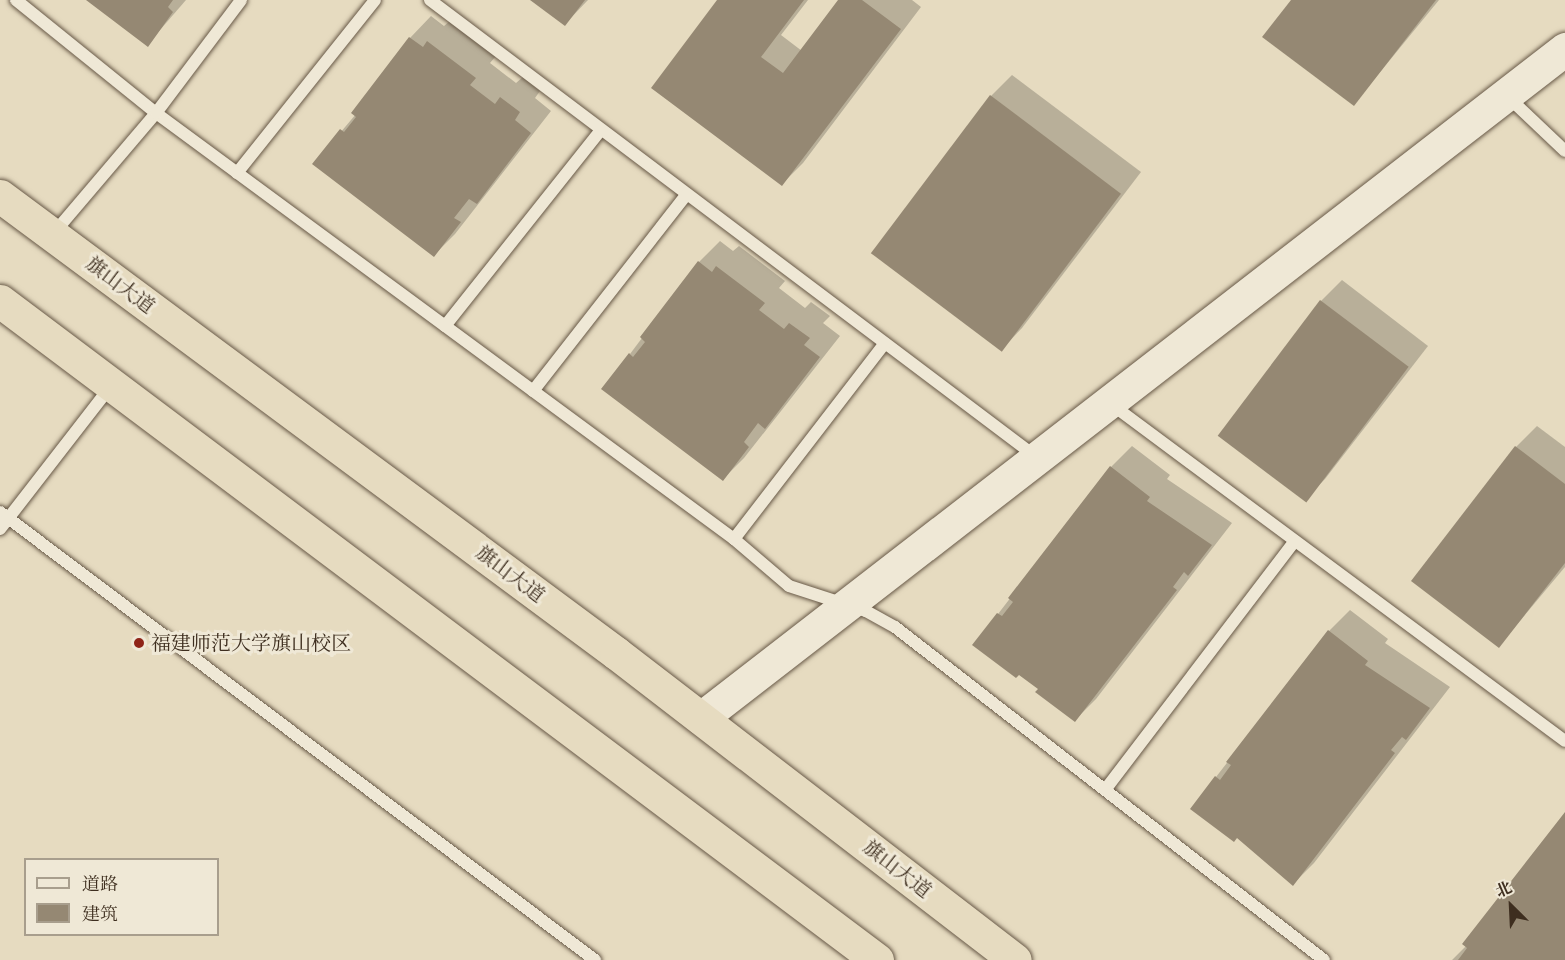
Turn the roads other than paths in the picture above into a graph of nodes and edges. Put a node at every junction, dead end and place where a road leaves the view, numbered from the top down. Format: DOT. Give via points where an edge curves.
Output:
graph roads {
  1 [pos="16,0"];
  2 [pos="241,0"];
  3 [pos="375,0"];
  4 [pos="430,0"];
  5 [pos="1565,49"];
  6 [pos="1505,94"];
  7 [pos="156,114"];
  8 [pos="600,131"];
  9 [pos="1565,151"];
  10 [pos="237,173"];
  11 [pos="686,195"];
  12 [pos="0,196"];
  13 [pos="53,235"];
  14 [pos="0,301"];
  15 [pos="445,326"];
  16 [pos="885,343"];
  17 [pos="113,383"];
  18 [pos="533,391"];
  19 [pos="1110,404"];
  20 [pos="1038,459"];
  21 [pos="4,515"];
  22 [pos="0,529"];
  23 [pos="734,539"];
  24 [pos="1295,541"];
  25 [pos="849,604"];
  26 [pos="701,718"];
  27 [pos="1565,741"];
  28 [pos="1105,790"];
  29 [pos="595,960"];
  30 [pos="877,960"];
  31 [pos="1015,960"];
  32 [pos="1324,960"];
  1 -- 7 [label="lane"];
  2 -- 7 [label="lane"];
  3 -- 10 [label="lane"];
  4 -- 8 [label="lane"];
  5 -- 6 [label="street"];
  6 -- 9 [label="lane"];
  6 -- 19 [label="street"];
  7 -- 10 [label="lane"];
  7 -- 13 [label="lane"];
  8 -- 11 [label="lane"];
  8 -- 15 [label="lane"];
  10 -- 15 [label="lane"];
  11 -- 16 [label="lane"];
  11 -- 18 [label="lane"];
  12 -- 13 [label="highway, 旗山大道"];
  13 -- 26 [label="highway, 旗山大道"];
  14 -- 17 [label="highway"];
  15 -- 18 [label="lane"];
  16 -- 20 [label="lane"];
  16 -- 23 [label="lane"];
  17 -- 21 [label="lane"];
  17 -- 30 [label="highway"];
  18 -- 23 [label="lane"];
  19 -- 20 [label="street"];
  19 -- 24 [label="lane"];
  20 -- 25 [label="street"];
  21 -- 22 [label="lane"];
  21 -- 29 [label="lane"];
  23 -- 25 [label="lane" via="789,586 805,594"];
  24 -- 27 [label="lane"];
  24 -- 28 [label="lane"];
  25 -- 26 [label="street"];
  25 -- 28 [label="lane" via="895,627"];
  26 -- 31 [label="highway, 旗山大道"];
  28 -- 32 [label="lane"];
}
